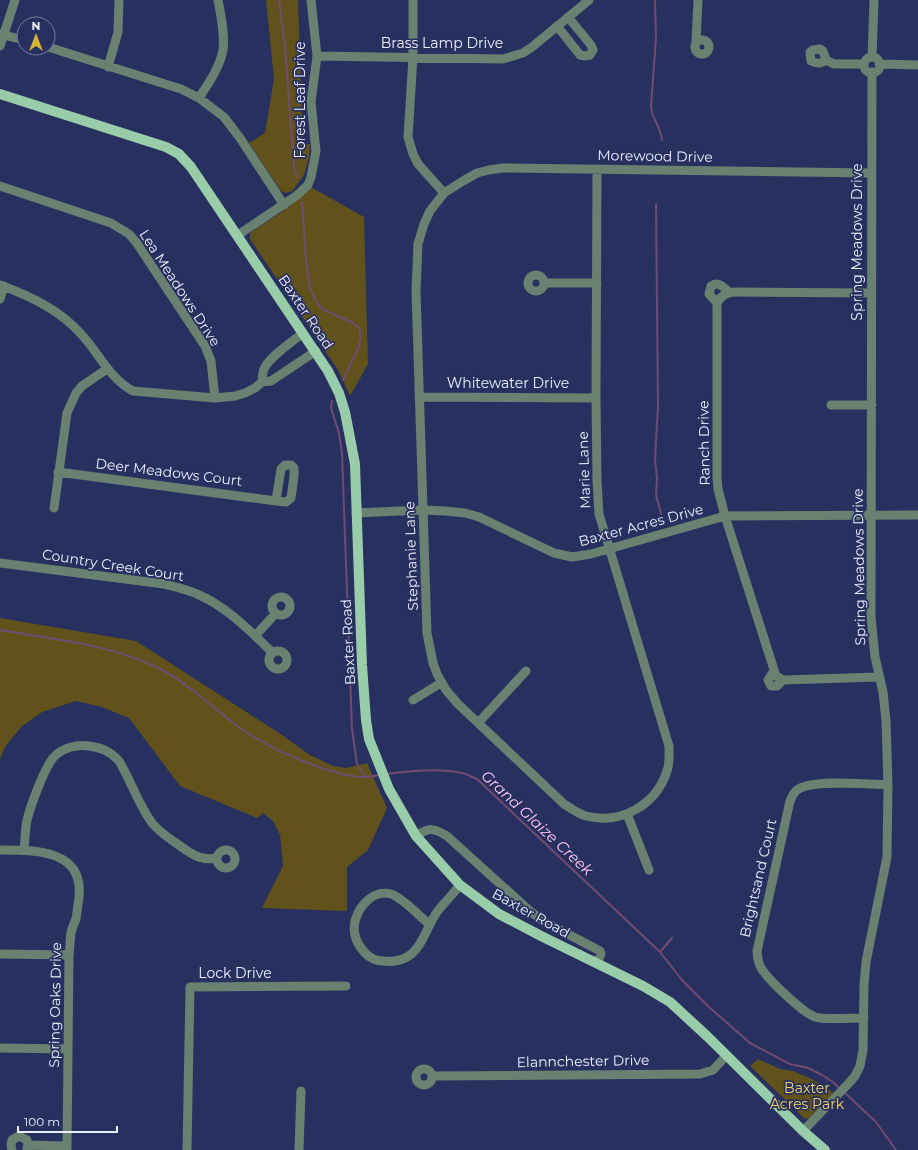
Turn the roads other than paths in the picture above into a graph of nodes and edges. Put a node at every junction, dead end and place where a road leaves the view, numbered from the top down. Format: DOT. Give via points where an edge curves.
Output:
graph roads {
  1 [pos="15,0"];
  2 [pos="119,0"];
  3 [pos="218,0"];
  4 [pos="311,0"];
  5 [pos="413,0"];
  6 [pos="589,0"];
  7 [pos="698,0"];
  8 [pos="874,0"];
  9 [pos="568,17"];
  10 [pos="557,26"];
  11 [pos="2,35"];
  12 [pos="16,38"];
  13 [pos="696,42"];
  14 [pos="0,46"];
  15 [pos="56,50"];
  16 [pos="317,56"];
  17 [pos="413,57"];
  18 [pos="872,57"];
  19 [pos="826,60"];
  20 [pos="864,64"];
  21 [pos="879,64"];
  22 [pos="918,65"];
  23 [pos="108,67"];
  24 [pos="872,72"];
  25 [pos="0,94"];
  26 [pos="200,98"];
  27 [pos="597,169"];
  28 [pos="871,173"];
  29 [pos="0,186"];
  30 [pos="444,193"];
  31 [pos="284,205"];
  32 [pos="238,235"];
  33 [pos="544,283"];
  34 [pos="597,283"];
  35 [pos="2,286"];
  36 [pos="729,292"];
  37 [pos="871,293"];
  38 [pos="0,299"];
  39 [pos="717,303"];
  40 [pos="303,332"];
  41 [pos="316,351"];
  42 [pos="107,369"];
  43 [pos="262,382"];
  44 [pos="419,397"];
  45 [pos="215,398"];
  46 [pos="596,398"];
  47 [pos="831,405"];
  48 [pos="872,405"];
  49 [pos="58,472"];
  50 [pos="276,500"];
  51 [pos="54,508"];
  52 [pos="423,510"];
  53 [pos="356,513"];
  54 [pos="918,515"];
  55 [pos="725,516"];
  56 [pos="871,516"];
  57 [pos="609,549"];
  58 [pos="0,563"];
  59 [pos="276,613"];
  60 [pos="256,636"];
  61 [pos="273,653"];
  62 [pos="526,671"];
  63 [pos="879,677"];
  64 [pos="441,683"];
  65 [pos="413,700"];
  66 [pos="478,723"];
  67 [pos="888,785"];
  68 [pos="628,814"];
  69 [pos="416,836"];
  70 [pos="0,850"];
  71 [pos="24,850"];
  72 [pos="217,858"];
  73 [pos="649,870"];
  74 [pos="460,884"];
  75 [pos="429,924"];
  76 [pos="0,954"];
  77 [pos="70,955"];
  78 [pos="597,964"];
  79 [pos="346,986"];
  80 [pos="864,1018"];
  81 [pos="0,1048"];
  82 [pos="68,1049"];
  83 [pos="726,1056"];
  84 [pos="432,1076"];
  85 [pos="300,1091"];
  86 [pos="803,1131"];
  87 [pos="27,1147"];
  88 [pos="67,1148"];
  89 [pos="12,1150"];
  90 [pos="187,1150"];
  91 [pos="299,1150"];
  92 [pos="825,1150"];
  1 -- 11 [label="street"];
  2 -- 23 [label="street" via="118,32"];
  3 -- 26 [label="street" via="223,30 223,51"];
  4 -- 16 [label="street, Forest Leaf Drive"];
  5 -- 17 [label="street"];
  6 -- 9 [label="street, Brass Lamp Drive"];
  7 -- 13 [label="street"];
  8 -- 18 [label="street"];
  9 -- 10 [label="street, Brass Lamp Drive"];
  9 -- 10 [label="street" via="591,45 590,55 580,54"];
  10 -- 17 [label="street, Brass Lamp Drive" via="527,50 503,59"];
  11 -- 12 [label="street"];
  11 -- 14 [label="street"];
  15 -- 23 [label="street"];
  16 -- 17 [label="street, Brass Lamp Drive"];
  16 -- 31 [label="street, Forest Leaf Drive" via="311,102 316,151 314,164 308,185"];
  17 -- 30 [label="street" via="408,137 410,146 418,164"];
  18 -- 20 [label="street" via="867,58"];
  18 -- 21 [label="street" via="878,60"];
  19 -- 20 [label="street" via="834,64"];
  20 -- 24 [label="street" via="867,71"];
  21 -- 22 [label="street"];
  21 -- 24 [label="street" via="876,71"];
  23 -- 26 [label="street" via="181,89"];
  24 -- 28 [label="street, Spring Meadows Drive"];
  25 -- 32 [label="main road, Baxter Road" via="166,147 179,154 191,167"];
  26 -- 31 [label="street" via="224,117"];
  27 -- 28 [label="street, Morewood Drive"];
  27 -- 30 [label="street, Morewood Drive" via="489,170 478,173"];
  27 -- 34 [label="street, Marie Lane"];
  28 -- 37 [label="street, Spring Meadows Drive"];
  29 -- 45 [label="street, Lea Meadows Drive" via="112,223 129,234 205,346 211,361"];
  30 -- 44 [label="street, Stephanie Lane" via="425,220 418,244 416,291"];
  31 -- 32 [label="street, Forest Leaf Drive"];
  32 -- 40 [label="main road, Baxter Road"];
  33 -- 34 [label="street"];
  34 -- 46 [label="street, Marie Lane"];
  35 -- 38 [label="street"];
  35 -- 42 [label="street" via="48,306 72,324"];
  36 -- 37 [label="street"];
  36 -- 39 [label="street"];
  36 -- 39 [label="street, Ranch Drive" via="720,284 711,286 709,294"];
  37 -- 48 [label="street, Spring Meadows Drive"];
  39 -- 55 [label="street, Ranch Drive" via="717,477"];
  40 -- 41 [label="main road, Baxter Road"];
  40 -- 43 [label="street" via="268,363"];
  41 -- 43 [label="street" via="271,381"];
  41 -- 53 [label="main road, Baxter Road" via="339,393 345,412 355,464"];
  42 -- 45 [label="street" via="133,391"];
  42 -- 49 [label="street" via="82,386 72,402 67,413"];
  43 -- 45 [label="street" via="245,393"];
  44 -- 46 [label="street, Whitewater Drive"];
  44 -- 52 [label="street, Stephanie Lane"];
  46 -- 57 [label="street, Marie Lane" via="599,514"];
  47 -- 48 [label="street"];
  48 -- 56 [label="street, Spring Meadows Drive"];
  49 -- 50 [label="street, Deer Meadows Court"];
  49 -- 51 [label="street"];
  52 -- 53 [label="street, Baxter Acres Drive"];
  52 -- 57 [label="street, Baxter Acres Drive" via="457,512 479,517 572,557"];
  52 -- 64 [label="street, Stephanie Lane" via="427,633 433,663"];
  53 -- 69 [label="main road, Baxter Road" via="369,739 389,789"];
  54 -- 56 [label="street, Baxter Acres Drive"];
  55 -- 56 [label="street, Baxter Acres Drive"];
  55 -- 57 [label="street, Baxter Acres Drive"];
  55 -- 63 [label="street, Ranch Drive" via="774,672 779,678 783,680"];
  56 -- 63 [label="street, Spring Meadows Drive" via="871,617"];
  57 -- 68 [label="street, Marie Lane" via="668,746 669,762 658,789 645,804"];
  58 -- 60 [label="street, Country Creek Court" via="176,587 217,605"];
  59 -- 60 [label="street"];
  60 -- 61 [label="street, Country Creek Court"];
  62 -- 66 [label="street"];
  63 -- 67 [label="street, Spring Meadows Drive" via="886,721"];
  64 -- 65 [label="street"];
  64 -- 66 [label="street, Stephanie Lane"];
  66 -- 68 [label="street, Stephanie Lane" via="564,804 584,816 611,818"];
  67 -- 80 [label="street, Spring Meadows Drive" via="887,857 866,962"];
  67 -- 80 [label="street, Brightsand Court" via="814,784 801,787 793,795 756,951 766,974 807,1013 816,1017"];
  68 -- 73 [label="street"];
  69 -- 74 [label="main road, Baxter Road"];
  69 -- 78 [label="street" via="429,829 447,836 531,912 600,951"];
  70 -- 71 [label="street, Spring Oaks Drive"];
  71 -- 72 [label="street" via="26,825 48,766 54,757 68,748 86,745 105,750 119,760 144,810 153,824 168,838 203,859"];
  71 -- 77 [label="street, Spring Oaks Drive" via="50,853 72,868 77,876 79,896 71,934"];
  74 -- 75 [label="street"];
  74 -- 78 [label="main road, Baxter Road" via="499,914"];
  75 -- 75 [label="street" via="401,900 391,894 380,893 368,899 357,916 354,928 359,946 370,958 378,961 399,961 415,951"];
  76 -- 77 [label="street"];
  77 -- 82 [label="street, Spring Oaks Drive"];
  78 -- 83 [label="main road, Baxter Road" via="670,1002"];
  79 -- 90 [label="street, Lock Drive" via="190,987"];
  80 -- 86 [label="street, Spring Meadows Drive" via="862,1059 855,1076"];
  81 -- 82 [label="street"];
  82 -- 88 [label="street, Spring Oaks Drive"];
  83 -- 84 [label="street, Elannchester Drive" via="714,1070 700,1074"];
  83 -- 86 [label="main road, Baxter Road"];
  85 -- 91 [label="street"];
  86 -- 92 [label="main road, Baxter Road"];
  87 -- 88 [label="street"];
  87 -- 89 [label="street" via="24,1138 17,1136 11,1142"];
}
